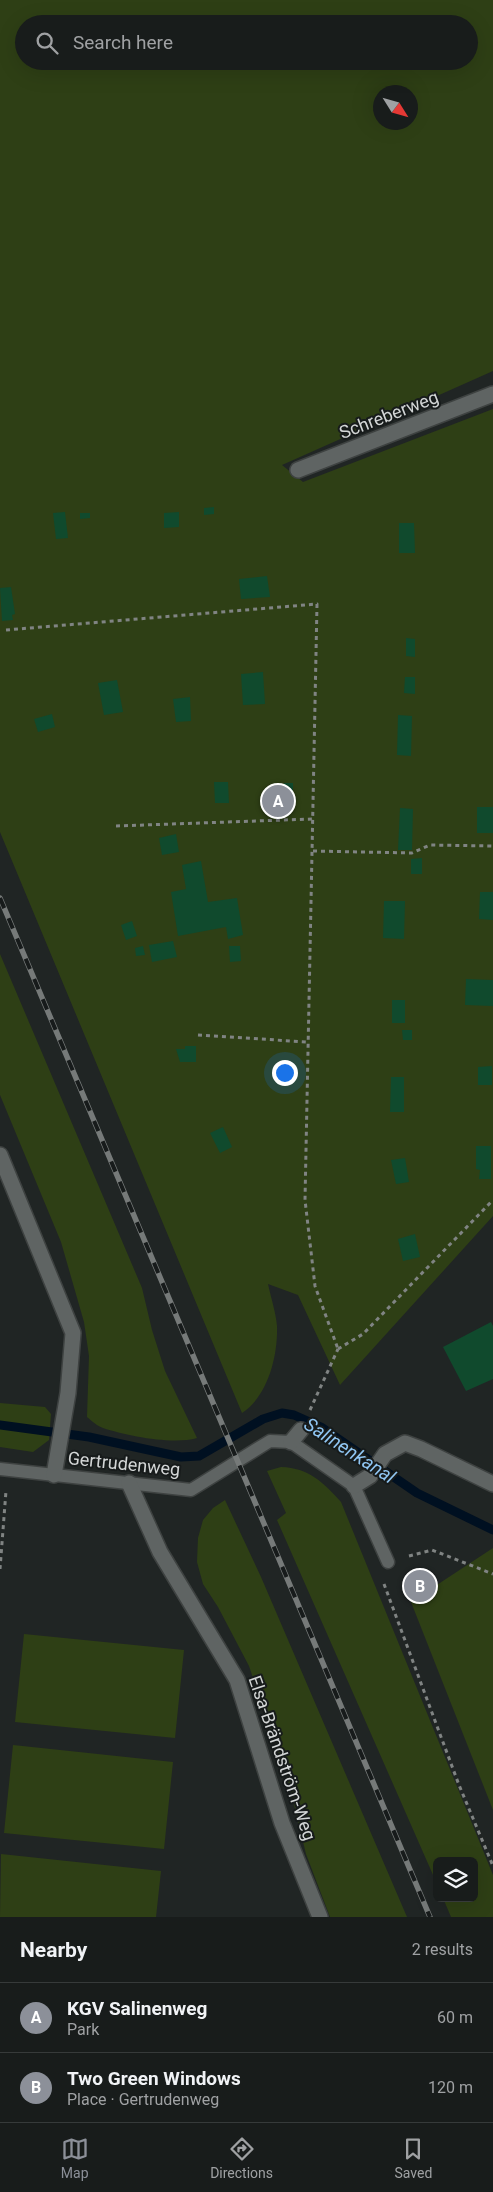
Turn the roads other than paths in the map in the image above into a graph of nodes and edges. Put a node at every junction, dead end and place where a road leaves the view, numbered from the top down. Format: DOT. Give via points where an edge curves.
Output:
graph roads {
  1 [pos="493,394"];
  2 [pos="298,470"];
  3 [pos="0,1155"];
  4 [pos="4,1470"];
  5 [pos="54,1475"];
  6 [pos="128,1483"];
  7 [pos="493,1484"];
  8 [pos="354,1486"];
  9 [pos="388,1562"];
  10 [pos="320,1917"];
  1 -- 2 [label="street, Schreberweg"];
  3 -- 5 [label="street" via="73,1333 68,1393"];
  4 -- 5 [label="lane, Gertrudenweg"];
  5 -- 6 [label="lane, Gertrudenweg"];
  6 -- 8 [label="lane, Gertrudenweg" via="191,1490 270,1441 296,1436"];
  6 -- 10 [label="street, Elsa-Brändström-Weg" via="160,1552 237,1680 282,1823"];
  7 -- 8 [label="street" via="405,1444 385,1454 370,1476"];
  8 -- 9 [label="lane"];
}
